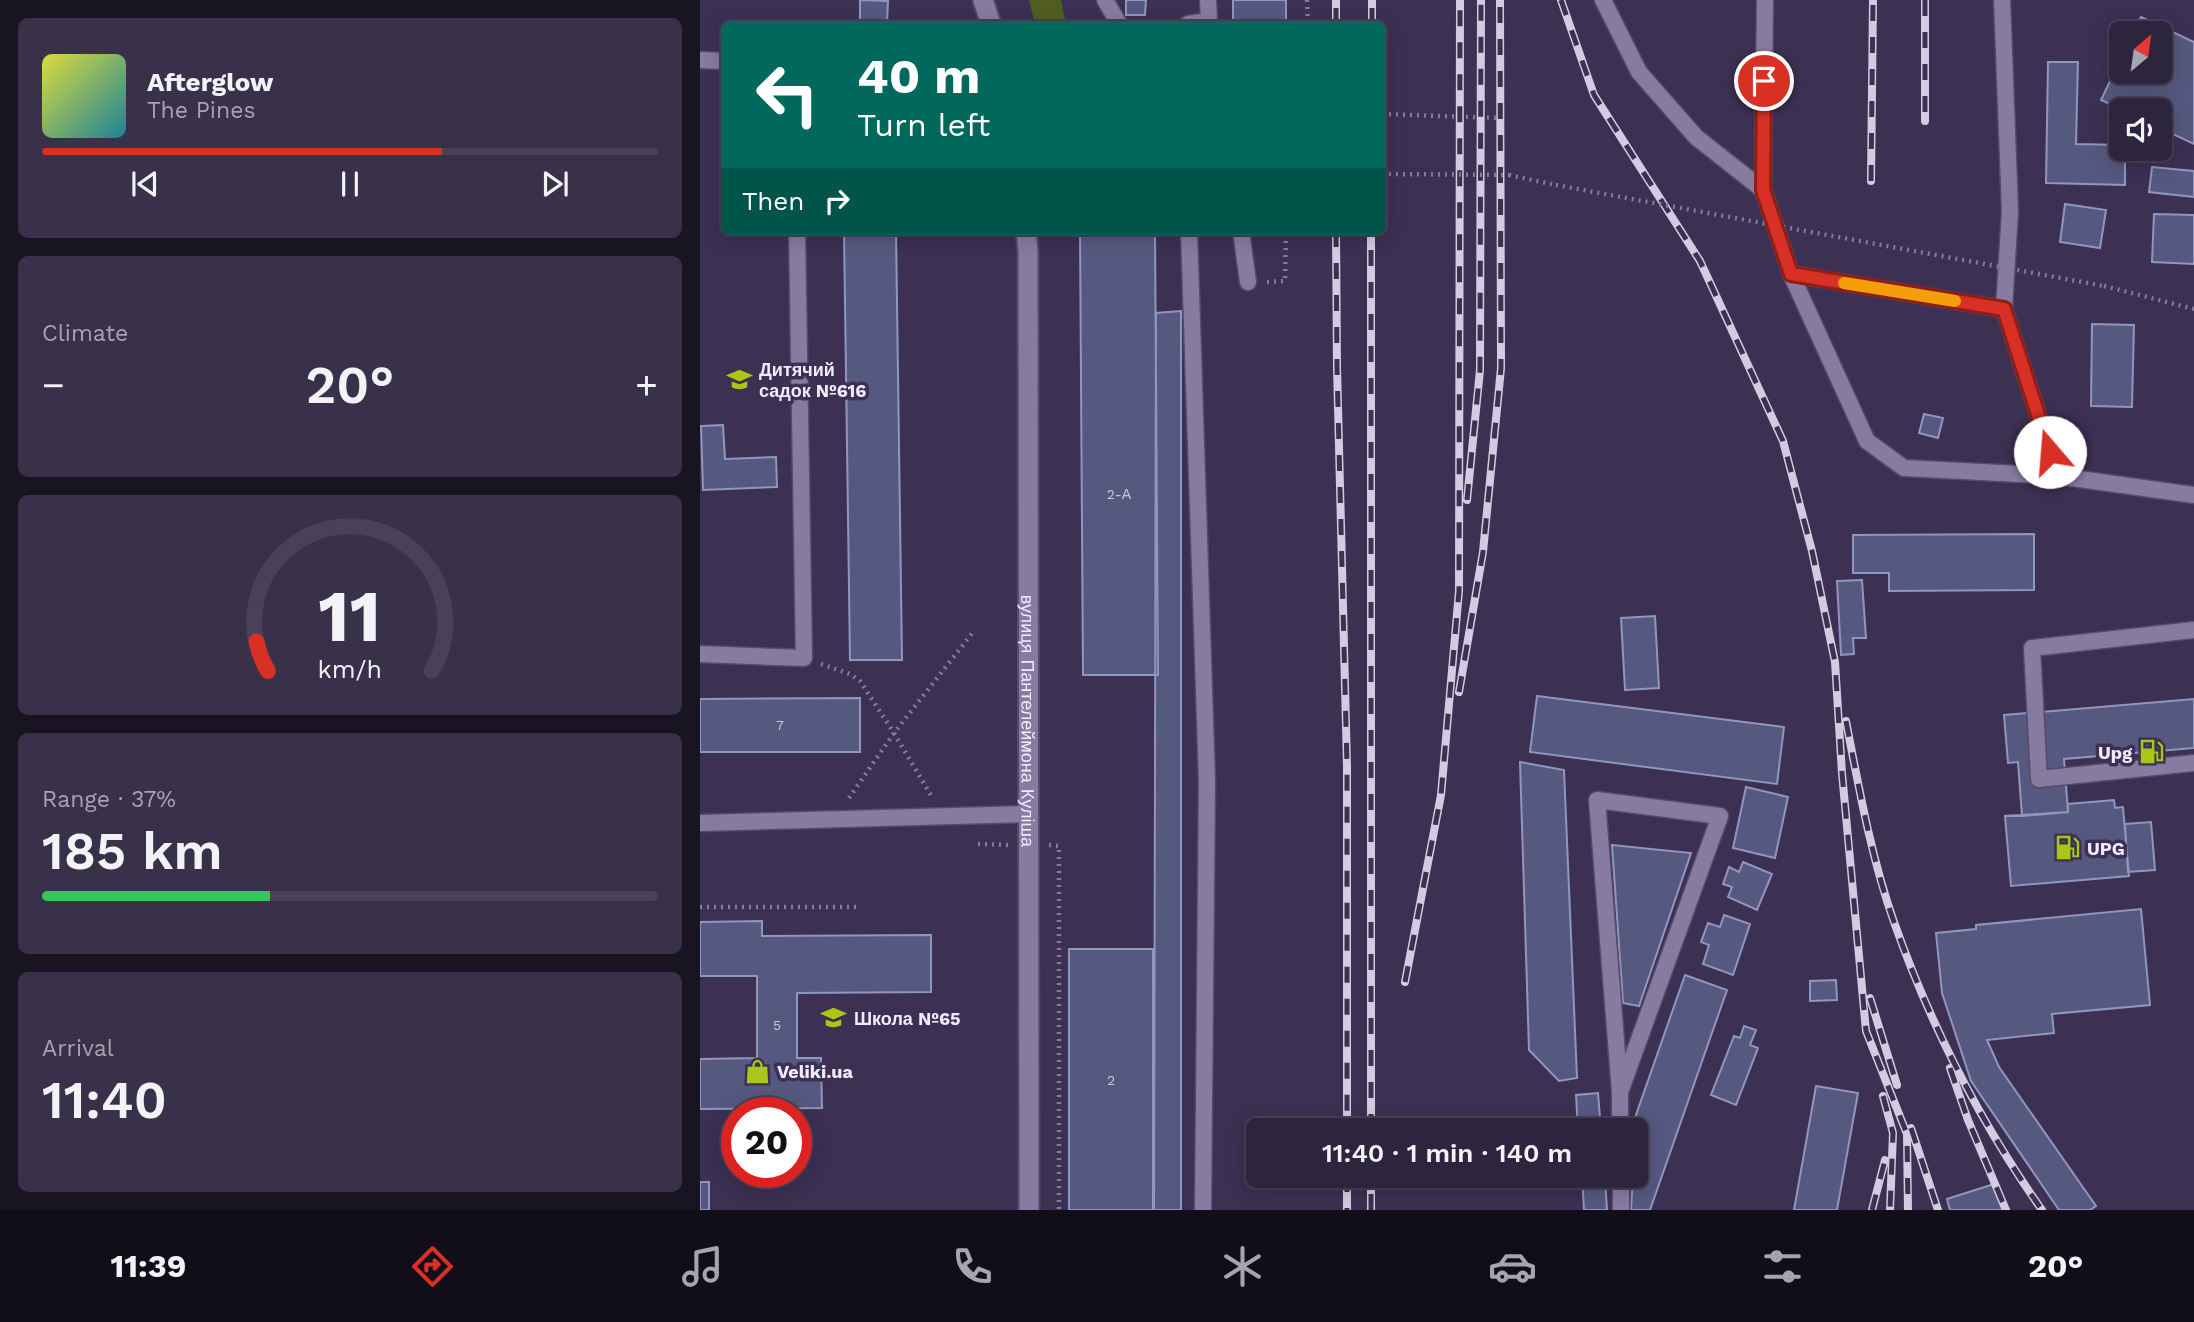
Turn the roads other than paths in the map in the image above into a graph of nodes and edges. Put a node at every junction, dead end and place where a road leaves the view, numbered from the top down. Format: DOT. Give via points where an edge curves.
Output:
graph roads {
  1 [pos="983,0"];
  2 [pos="1105,0"];
  3 [pos="1208,0"];
  4 [pos="1602,0"];
  5 [pos="1765,0"];
  6 [pos="2002,0"];
  7 [pos="990,21"];
  8 [pos="1117,21"];
  9 [pos="1209,21"];
  10 [pos="700,60"];
  11 [pos="721,61"];
  12 [pos="1763,190"];
  13 [pos="797,235"];
  14 [pos="1026,235"];
  15 [pos="1189,235"];
  16 [pos="1242,235"];
  17 [pos="1791,274"];
  18 [pos="1248,282"];
  19 [pos="2004,309"];
  20 [pos="2058,476"];
  21 [pos="2194,495"];
  22 [pos="2194,630"];
  23 [pos="700,654"];
  24 [pos="2194,763"];
  25 [pos="1028,814"];
  26 [pos="700,822"];
  27 [pos="1620,1092"];
  28 [pos="1620,1118"];
  29 [pos="1621,1188"];
  30 [pos="1028,1210"];
  31 [pos="1203,1210"];
  32 [pos="1621,1210"];
  1 -- 7 [label="street"];
  2 -- 8 [label="lane"];
  3 -- 9 [label="lane"];
  4 -- 12 [label="lane" via="1639,72 1696,137"];
  5 -- 12 [label="lane"];
  6 -- 19 [label="lane" via="2010,211"];
  10 -- 11 [label="lane"];
  12 -- 17 [label="lane"];
  13 -- 23 [label="lane" via="804,658"];
  14 -- 25 [label="street, вулиця Пантелеймона Куліша"];
  15 -- 31 [label="lane" via="1207,781"];
  16 -- 18 [label="lane"];
  17 -- 19 [label="lane"];
  17 -- 20 [label="lane" via="1867,441 1905,468"];
  19 -- 20 [label="lane"];
  20 -- 21 [label="lane"];
  22 -- 24 [label="lane" via="2032,648 2039,779"];
  25 -- 26 [label="lane"];
  25 -- 30 [label="street, вулиця Пантелеймона Куліша"];
  27 -- 27 [label="lane" via="1597,800 1720,816 1705,855"];
  27 -- 28 [label="lane"];
  29 -- 32 [label="lane"];
}
